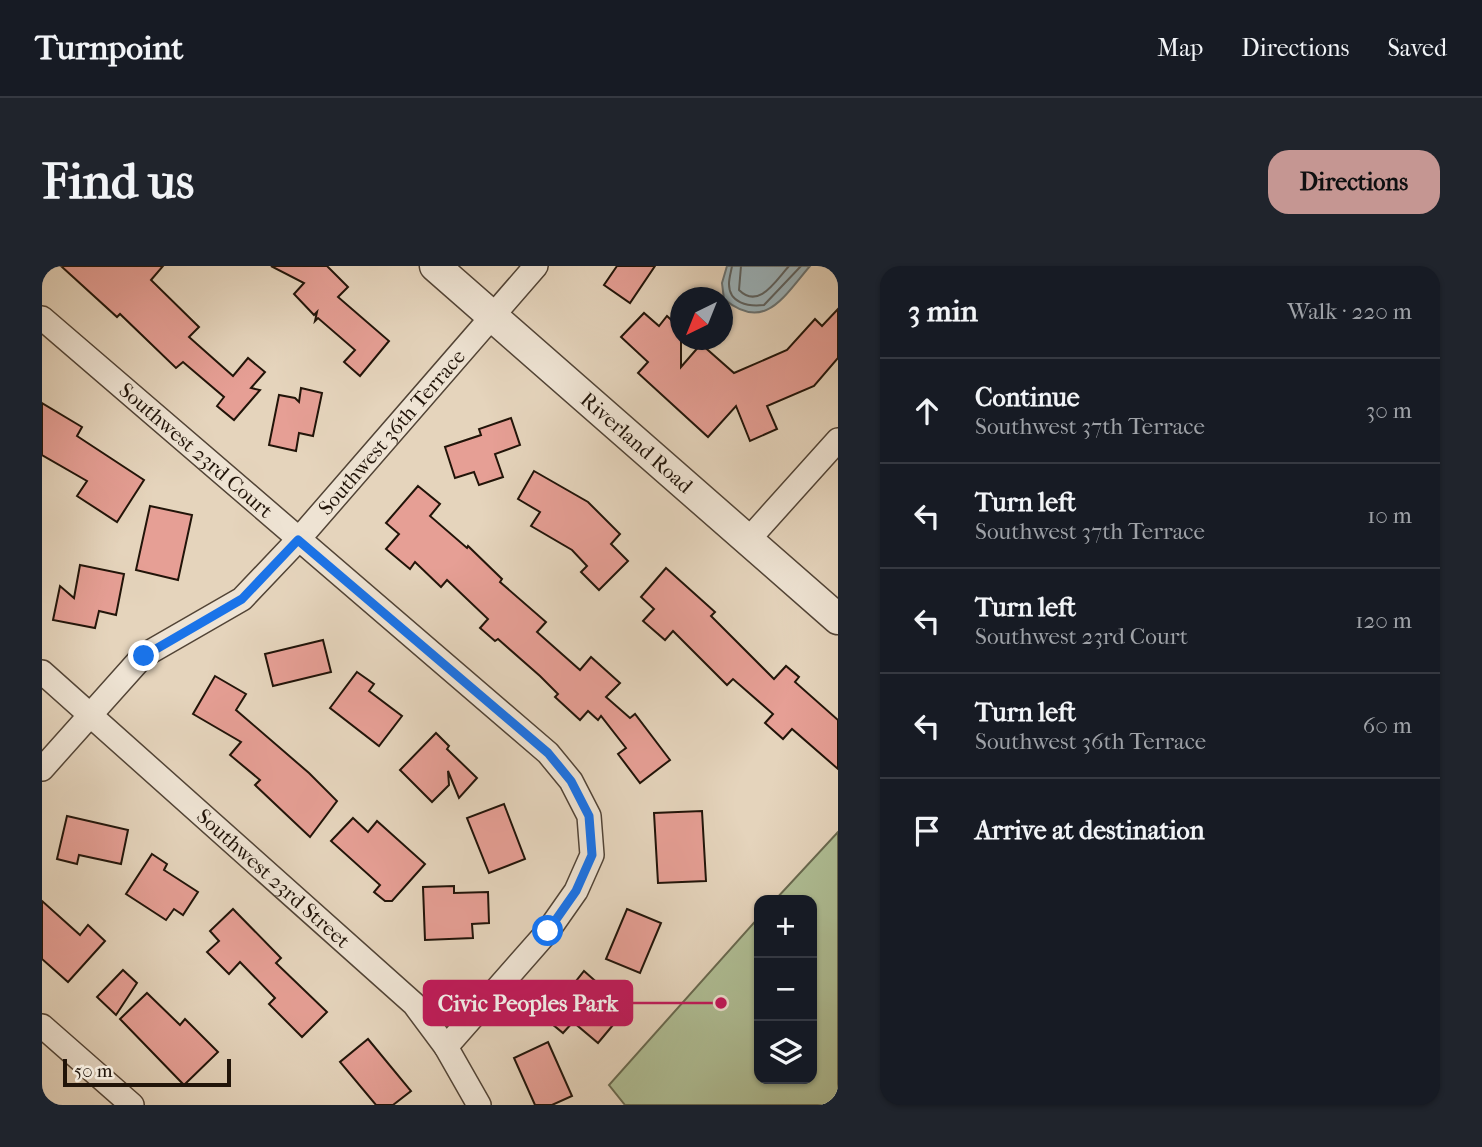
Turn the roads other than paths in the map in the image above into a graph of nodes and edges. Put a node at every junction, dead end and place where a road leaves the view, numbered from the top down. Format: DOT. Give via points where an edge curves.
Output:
graph roads {
  1 [pos="435,266"];
  2 [pos="536,266"];
  3 [pos="492,316"];
  4 [pos="42,318"];
  5 [pos="838,440"];
  6 [pos="749,539"];
  7 [pos="298,540"];
  8 [pos="838,619"];
  9 [pos="42,672"];
  10 [pos="90,713"];
  11 [pos="42,769"];
  12 [pos="42,1026"];
  13 [pos="446,1047"];
  14 [pos="118,1100"];
  15 [pos="479,1105"];
  1 -- 3 [label="street, Riverland Road"];
  2 -- 3 [label="street, Southwest 36th Terrace"];
  3 -- 6 [label="street, Riverland Road"];
  3 -- 7 [label="street, Southwest 36th Terrace"];
  4 -- 7 [label="street, Southwest 23rd Court"];
  5 -- 6 [label="street"];
  6 -- 8 [label="street, Riverland Road"];
  7 -- 10 [label="street, Southwest 36th Terrace" via="242,599 144,656"];
  7 -- 13 [label="street, Southwest 23rd Court" via="548,753 571,781 589,816 592,855 576,891 548,931"];
  9 -- 10 [label="street, Southwest 23rd Street"];
  10 -- 11 [label="street, Southwest 36th Terrace"];
  10 -- 13 [label="street, Southwest 23rd Street" via="414,1003"];
  12 -- 14 [label="street"];
  13 -- 15 [label="street, Southwest 23rd Street"];
}
